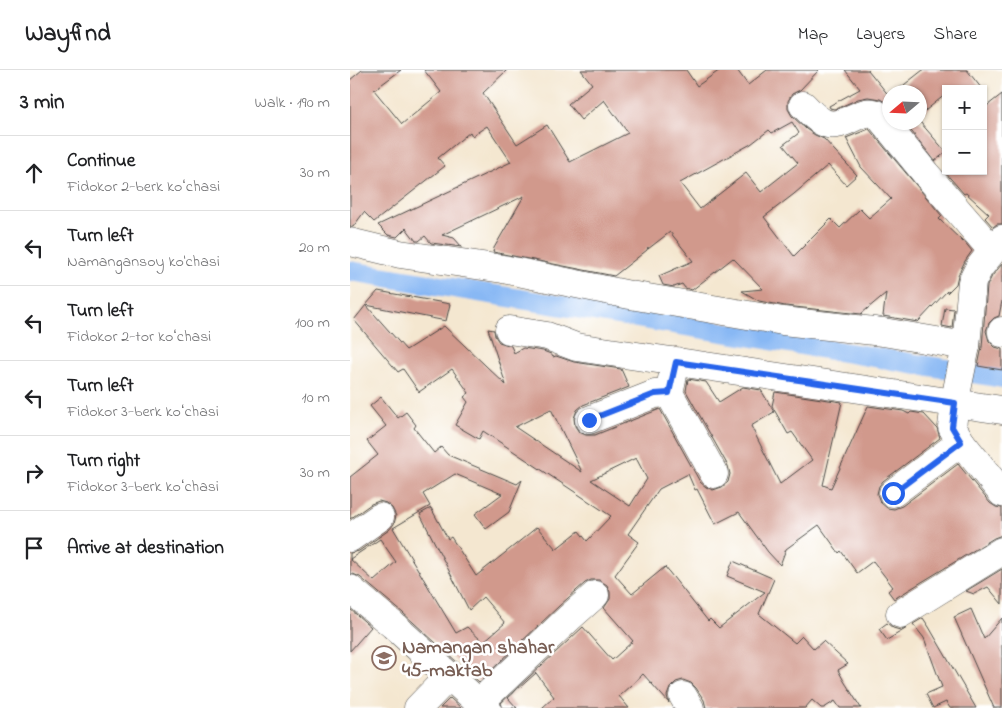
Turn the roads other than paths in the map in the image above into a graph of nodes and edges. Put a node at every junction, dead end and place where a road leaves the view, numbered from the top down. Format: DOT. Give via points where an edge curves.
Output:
graph roads {
  1 [pos="803,105"];
  2 [pos="350,242"];
  3 [pos="997,244"];
  4 [pos="509,330"];
  5 [pos="964,353"];
  6 [pos="676,362"];
  7 [pos="669,393"];
  8 [pos="956,399"];
  9 [pos="1002,410"];
  10 [pos="589,420"];
  11 [pos="961,442"];
  12 [pos="714,474"];
  13 [pos="893,493"];
  14 [pos="1002,493"];
  15 [pos="380,517"];
  16 [pos="350,538"];
  17 [pos="1002,551"];
  18 [pos="350,589"];
  19 [pos="595,595"];
  20 [pos="900,614"];
  21 [pos="449,676"];
  22 [pos="483,706"];
  23 [pos="418,708"];
  1 -- 3 [label="street" via="821,122 829,124 838,124 867,113 877,114 926,174"];
  2 -- 5 [label="street" via="400,254 503,269 783,321 883,332"];
  3 -- 5 [label="street" via="972,282"];
  4 -- 6 [label="street" via="547,336 576,347"];
  5 -- 8 [label="street"];
  6 -- 7 [label="street"];
  6 -- 8 [label="street"];
  7 -- 10 [label="street" via="655,394"];
  7 -- 12 [label="street"];
  8 -- 9 [label="street"];
  8 -- 11 [label="street" via="952,427"];
  11 -- 13 [label="street"];
  11 -- 14 [label="street"];
  15 -- 16 [label="street"];
  17 -- 20 [label="street"];
  18 -- 21 [label="street"];
  19 -- 22 [label="street"];
  21 -- 22 [label="street"];
  21 -- 23 [label="street"];
}
